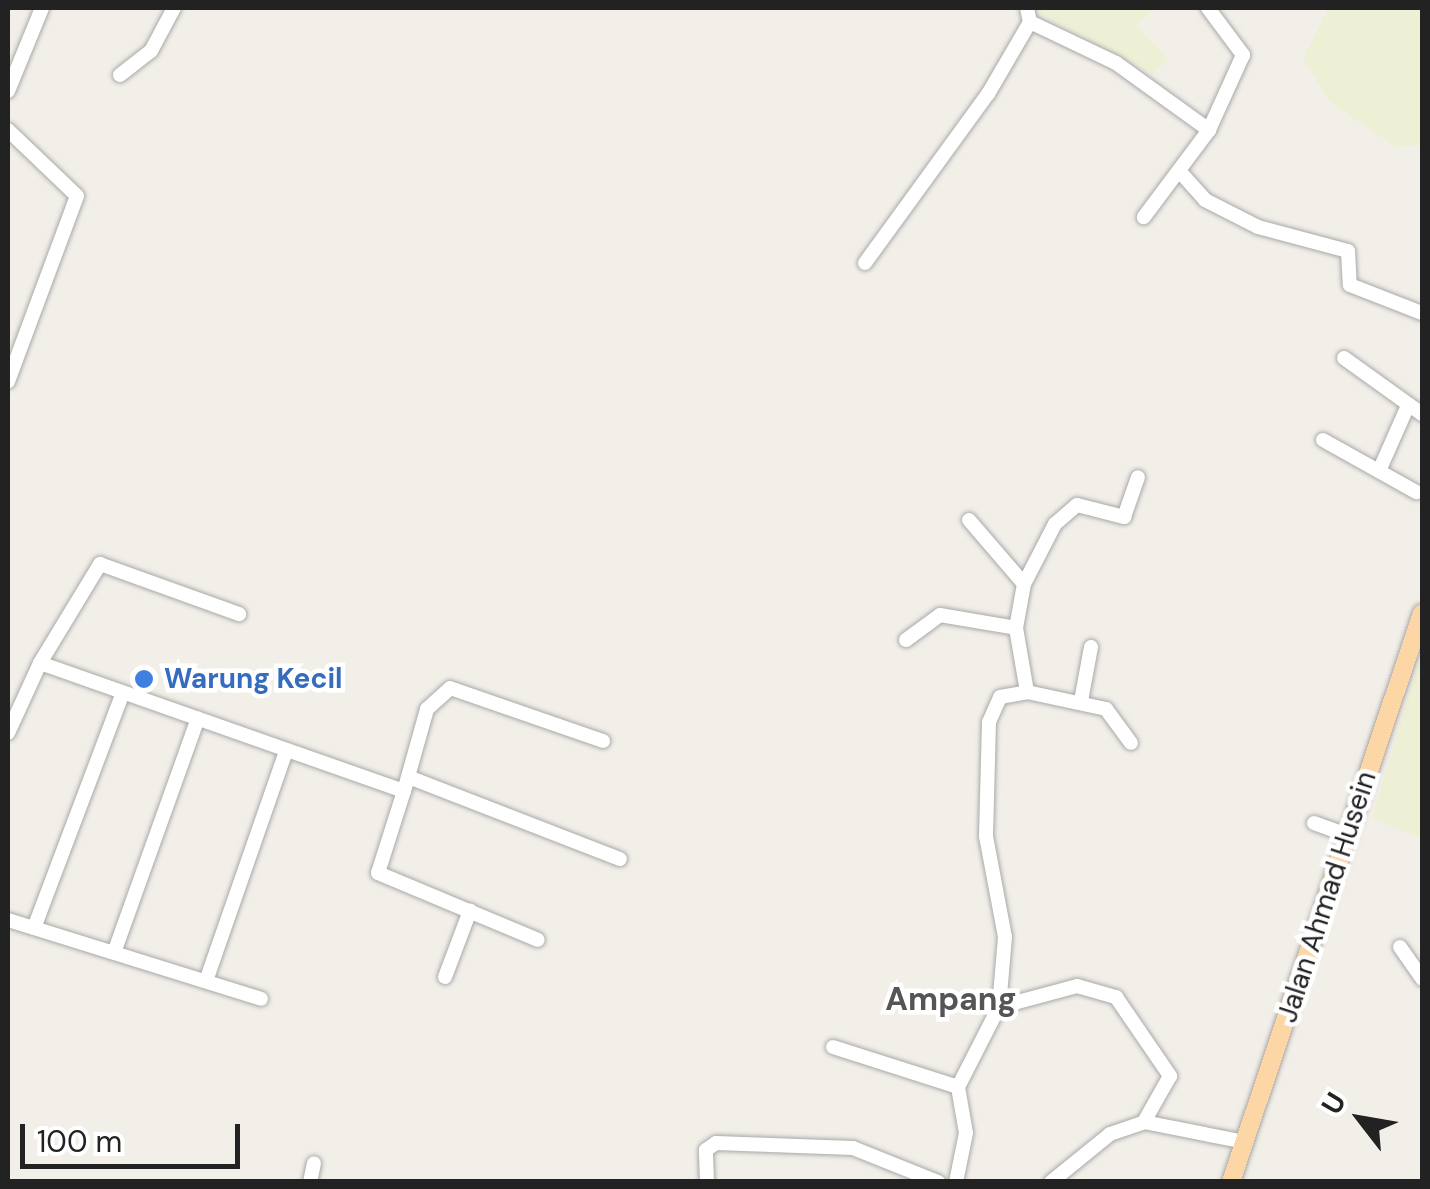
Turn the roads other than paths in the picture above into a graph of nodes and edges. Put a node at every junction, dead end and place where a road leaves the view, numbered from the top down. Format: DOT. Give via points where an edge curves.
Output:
graph roads {
  1 [pos="42,8"];
  2 [pos="174,8"];
  3 [pos="1208,8"];
  4 [pos="1029,15"];
  5 [pos="26,39"];
  6 [pos="8,46"];
  7 [pos="120,75"];
  8 [pos="8,91"];
  9 [pos="8,130"];
  10 [pos="1209,130"];
  11 [pos="1182,174"];
  12 [pos="1144,217"];
  13 [pos="865,263"];
  14 [pos="1422,313"];
  15 [pos="1344,358"];
  16 [pos="8,382"];
  17 [pos="1406,410"];
  18 [pos="1422,414"];
  19 [pos="1323,440"];
  20 [pos="1379,472"];
  21 [pos="1138,477"];
  22 [pos="1416,492"];
  23 [pos="969,520"];
  24 [pos="1024,584"];
  25 [pos="1422,613"];
  26 [pos="239,614"];
  27 [pos="1016,628"];
  28 [pos="906,640"];
  29 [pos="1090,646"];
  30 [pos="40,663"];
  31 [pos="1027,692"];
  32 [pos="122,695"];
  33 [pos="1081,701"];
  34 [pos="14,703"];
  35 [pos="198,718"];
  36 [pos="8,733"];
  37 [pos="603,741"];
  38 [pos="1131,742"];
  39 [pos="286,750"];
  40 [pos="408,785"];
  41 [pos="1314,823"];
  42 [pos="1347,835"];
  43 [pos="620,858"];
  44 [pos="470,911"];
  45 [pos="8,920"];
  46 [pos="34,928"];
  47 [pos="538,940"];
  48 [pos="1400,947"];
  49 [pos="115,950"];
  50 [pos="446,977"];
  51 [pos="1422,979"];
  52 [pos="206,981"];
  53 [pos="261,999"];
  54 [pos="999,1007"];
  55 [pos="833,1047"];
  56 [pos="958,1087"];
  57 [pos="1144,1122"];
  58 [pos="1245,1142"];
  59 [pos="314,1163"];
  60 [pos="310,1182"];
  61 [pos="707,1182"];
  62 [pos="938,1182"];
  63 [pos="956,1182"];
  64 [pos="1051,1182"];
  65 [pos="1231,1182"];
  1 -- 5 [label="street"];
  2 -- 7 [label="street" via="151,51"];
  3 -- 10 [label="street" via="1243,55"];
  4 -- 10 [label="street" via="1116,63"];
  4 -- 13 [label="street" via="916,204"];
  5 -- 6 [label="street"];
  5 -- 8 [label="street"];
  9 -- 16 [label="street" via="77,196"];
  10 -- 11 [label="street"];
  11 -- 12 [label="street"];
  11 -- 14 [label="street" via="1205,200 1258,227 1350,252 1350,285"];
  15 -- 17 [label="street"];
  17 -- 18 [label="street"];
  17 -- 20 [label="street"];
  19 -- 20 [label="street"];
  20 -- 22 [label="street"];
  21 -- 24 [label="street" via="1124,517 1077,505 1055,524"];
  23 -- 24 [label="street"];
  24 -- 27 [label="street"];
  25 -- 42 [label="main road, Jalan Ahmad Husein"];
  26 -- 30 [label="street" via="100,564"];
  27 -- 28 [label="street" via="940,615"];
  27 -- 31 [label="street"];
  29 -- 33 [label="street"];
  30 -- 32 [label="street"];
  30 -- 34 [label="street"];
  31 -- 33 [label="street"];
  31 -- 54 [label="street" via="996,703 988,742 986,836 1005,938"];
  32 -- 35 [label="street"];
  32 -- 46 [label="street"];
  33 -- 38 [label="street" via="1118,718"];
  34 -- 36 [label="street"];
  35 -- 39 [label="street"];
  35 -- 49 [label="street"];
  37 -- 40 [label="street" via="450,688 427,709"];
  39 -- 40 [label="street"];
  39 -- 52 [label="street"];
  40 -- 43 [label="street"];
  40 -- 44 [label="street" via="378,874"];
  41 -- 42 [label="street"];
  42 -- 58 [label="main road, Jalan Ahmad Husein"];
  44 -- 47 [label="street"];
  44 -- 50 [label="street"];
  45 -- 46 [label="street"];
  46 -- 49 [label="street"];
  48 -- 51 [label="street"];
  49 -- 52 [label="street"];
  52 -- 53 [label="street"];
  54 -- 56 [label="street"];
  54 -- 57 [label="street" via="1077,986 1116,997 1170,1076"];
  55 -- 56 [label="street"];
  56 -- 63 [label="street" via="966,1133"];
  57 -- 58 [label="street"];
  57 -- 64 [label="street" via="1110,1134"];
  58 -- 65 [label="main road, Jalan Ahmad Husein"];
  59 -- 60 [label="street"];
  61 -- 62 [label="street" via="706,1150 716,1143 853,1148"];
}
